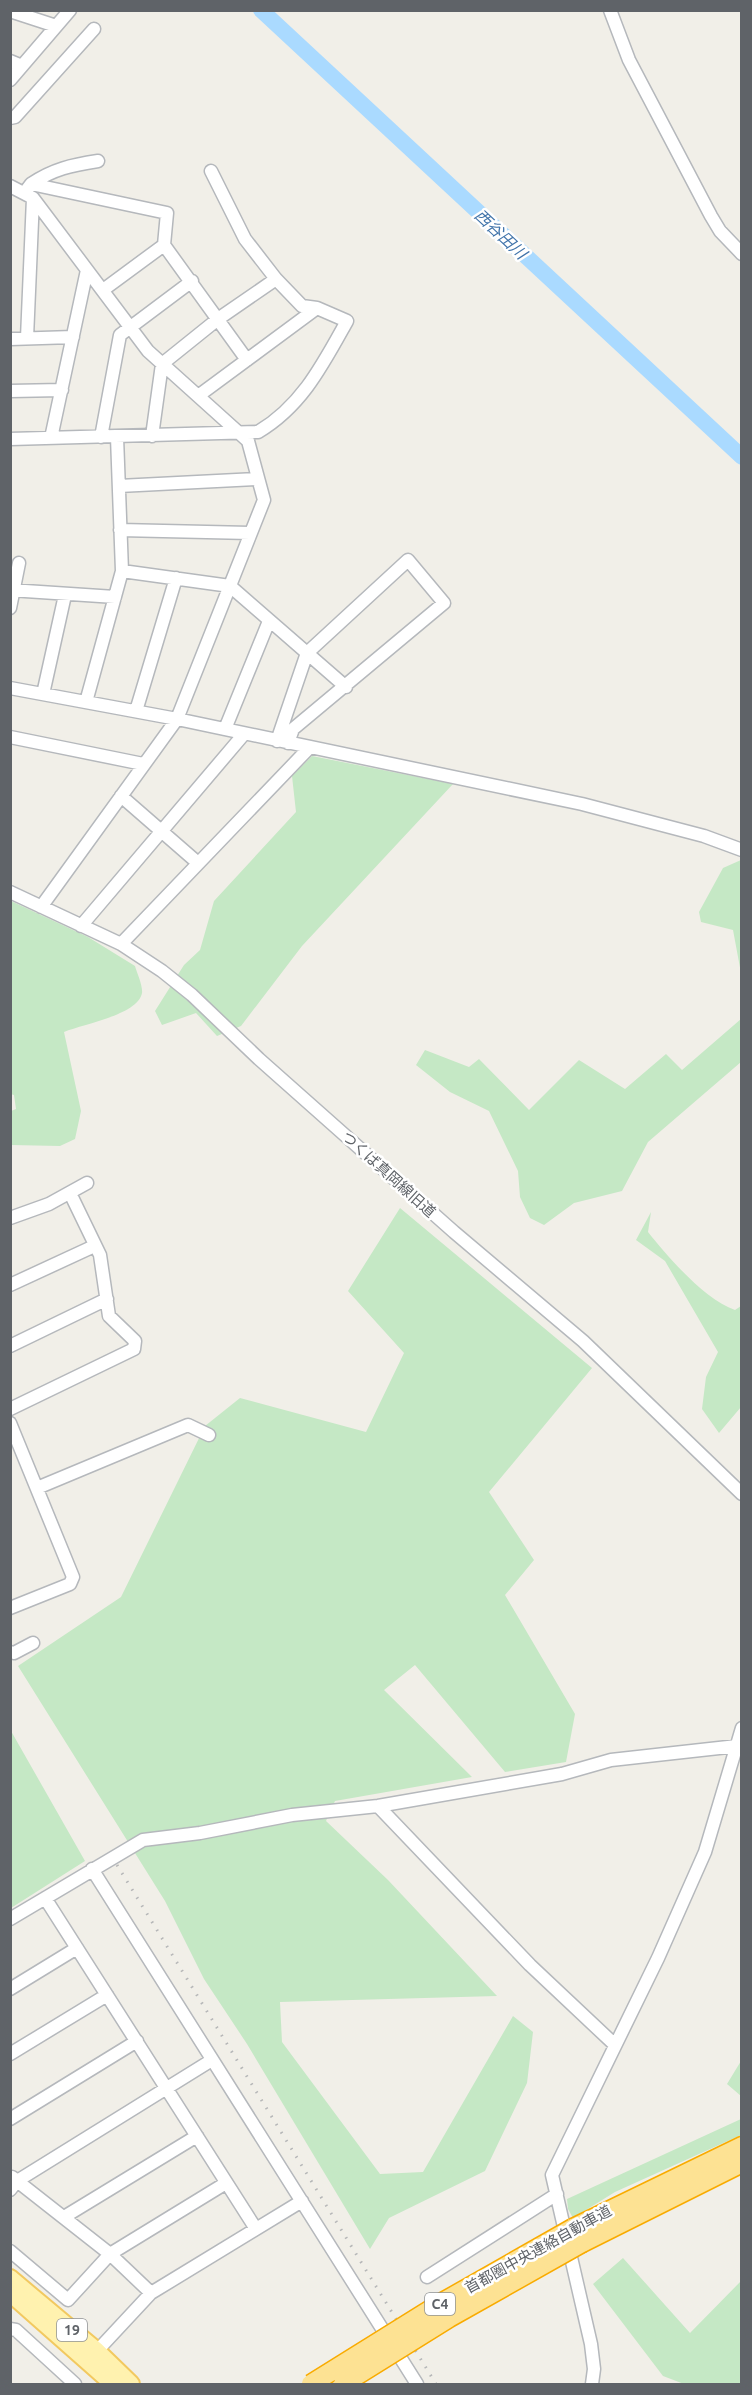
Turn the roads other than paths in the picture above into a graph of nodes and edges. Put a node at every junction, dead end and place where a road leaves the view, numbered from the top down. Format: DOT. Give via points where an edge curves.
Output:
graph roads {
  1 [pos="70,10"];
  2 [pos="610,10"];
  3 [pos="10,11"];
  4 [pos="57,26"];
  5 [pos="94,29"];
  6 [pos="16,63"];
  7 [pos="10,80"];
  8 [pos="10,118"];
  9 [pos="98,161"];
  10 [pos="211,171"];
  11 [pos="10,186"];
  12 [pos="30,191"];
  13 [pos="164,244"];
  14 [pos="741,254"];
  15 [pos="87,270"];
  16 [pos="276,279"];
  17 [pos="192,281"];
  18 [pos="103,290"];
  19 [pos="317,308"];
  20 [pos="218,319"];
  21 [pos="130,326"];
  22 [pos="73,337"];
  23 [pos="27,338"];
  24 [pos="10,339"];
  25 [pos="248,360"];
  26 [pos="162,364"];
  27 [pos="62,390"];
  28 [pos="10,391"];
  29 [pos="198,396"];
  30 [pos="240,434"];
  31 [pos="152,436"];
  32 [pos="101,437"];
  33 [pos="117,437"];
  34 [pos="51,438"];
  35 [pos="10,439"];
  36 [pos="258,479"];
  37 [pos="119,486"];
  38 [pos="120,530"];
  39 [pos="250,533"];
  40 [pos="19,563"];
  41 [pos="122,571"];
  42 [pos="176,578"];
  43 [pos="230,586"];
  44 [pos="12,590"];
  45 [pos="65,595"];
  46 [pos="115,597"];
  47 [pos="10,608"];
  48 [pos="269,621"];
  49 [pos="307,653"];
  50 [pos="346,687"];
  51 [pos="10,688"];
  52 [pos="43,694"];
  53 [pos="86,702"];
  54 [pos="136,711"];
  55 [pos="177,719"];
  56 [pos="225,729"];
  57 [pos="244,735"];
  58 [pos="10,737"];
  59 [pos="283,742"];
  60 [pos="310,747"];
  61 [pos="143,764"];
  62 [pos="121,796"];
  63 [pos="161,831"];
  64 [pos="741,850"];
  65 [pos="198,863"];
  66 [pos="10,892"];
  67 [pos="41,907"];
  68 [pos="81,926"];
  69 [pos="121,944"];
  70 [pos="87,1183"];
  71 [pos="70,1193"];
  72 [pos="10,1218"];
  73 [pos="90,1248"];
  74 [pos="10,1285"];
  75 [pos="107,1299"];
  76 [pos="10,1346"];
  77 [pos="10,1409"];
  78 [pos="10,1423"];
  79 [pos="209,1435"];
  80 [pos="37,1488"];
  81 [pos="741,1494"];
  82 [pos="10,1608"];
  83 [pos="33,1643"];
  84 [pos="10,1652"];
  85 [pos="741,1728"];
  86 [pos="737,1746"];
  87 [pos="378,1806"];
  88 [pos="92,1869"];
  89 [pos="45,1898"];
  90 [pos="10,1919"];
  91 [pos="77,1948"];
  92 [pos="10,1989"];
  93 [pos="107,1995"];
  94 [pos="137,2041"];
  95 [pos="615,2045"];
  96 [pos="10,2054"];
  97 [pos="212,2060"];
  98 [pos="167,2088"];
  99 [pos="10,2119"];
  100 [pos="197,2136"];
  101 [pos="741,2146"];
  102 [pos="741,2163"];
  103 [pos="13,2182"];
  104 [pos="226,2183"];
  105 [pos="557,2194"];
  106 [pos="302,2201"];
  107 [pos="64,2217"];
  108 [pos="256,2229"];
  109 [pos="577,2236"];
  110 [pos="10,2251"];
  111 [pos="110,2254"];
  112 [pos="427,2277"];
  113 [pos="10,2278"];
  114 [pos="10,2293"];
  115 [pos="151,2293"];
  116 [pos="10,2329"];
  117 [pos="97,2351"];
  118 [pos="75,2385"];
  119 [pos="113,2385"];
  120 [pos="131,2385"];
  121 [pos="311,2385"];
  122 [pos="343,2385"];
  123 [pos="417,2385"];
  124 [pos="591,2385"];
  1 -- 4 [label="street"];
  2 -- 14 [label="street" via="629,60 711,216"];
  3 -- 4 [label="street"];
  4 -- 6 [label="street"];
  5 -- 8 [label="street" via="34,97"];
  6 -- 7 [label="street"];
  9 -- 12 [label="street" via="48,172"];
  10 -- 16 [label="street" via="245,239"];
  11 -- 12 [label="street"];
  12 -- 13 [label="street" via="166,213"];
  12 -- 15 [label="street"];
  12 -- 23 [label="street"];
  13 -- 17 [label="street"];
  13 -- 18 [label="street"];
  15 -- 18 [label="street"];
  15 -- 22 [label="street"];
  16 -- 19 [label="street" via="302,306"];
  16 -- 20 [label="street"];
  17 -- 20 [label="street"];
  17 -- 21 [label="street"];
  18 -- 21 [label="street"];
  19 -- 25 [label="street"];
  19 -- 30 [label="street" via="347,321 321,370 268,426 258,432"];
  20 -- 25 [label="street"];
  20 -- 26 [label="street"];
  21 -- 26 [label="street"];
  21 -- 32 [label="street" via="120,335"];
  22 -- 23 [label="street"];
  22 -- 27 [label="street"];
  23 -- 24 [label="street"];
  25 -- 29 [label="street"];
  26 -- 29 [label="street"];
  26 -- 31 [label="street"];
  27 -- 28 [label="street"];
  27 -- 34 [label="street"];
  29 -- 30 [label="street"];
  30 -- 31 [label="street"];
  30 -- 36 [label="street" via="248,441"];
  31 -- 33 [label="street"];
  32 -- 33 [label="street"];
  32 -- 34 [label="street"];
  33 -- 37 [label="street"];
  34 -- 35 [label="street"];
  36 -- 37 [label="street"];
  36 -- 39 [label="street" via="264,500"];
  37 -- 38 [label="street"];
  38 -- 39 [label="street"];
  38 -- 41 [label="street"];
  39 -- 43 [label="street"];
  40 -- 44 [label="street"];
  41 -- 42 [label="street"];
  41 -- 46 [label="street"];
  42 -- 43 [label="street"];
  42 -- 54 [label="street"];
  43 -- 48 [label="street"];
  43 -- 55 [label="street"];
  44 -- 45 [label="street"];
  44 -- 47 [label="street"];
  45 -- 46 [label="street"];
  45 -- 52 [label="street"];
  46 -- 53 [label="street"];
  48 -- 49 [label="street"];
  48 -- 56 [label="street"];
  49 -- 50 [label="street"];
  49 -- 50 [label="street" via="408,560 444,603"];
  49 -- 59 [label="street"];
  50 -- 59 [label="street" via="293,729"];
  51 -- 52 [label="street"];
  52 -- 53 [label="street"];
  53 -- 54 [label="street"];
  54 -- 55 [label="street"];
  55 -- 56 [label="street"];
  55 -- 61 [label="street"];
  56 -- 57 [label="street"];
  57 -- 59 [label="street"];
  57 -- 63 [label="street"];
  58 -- 61 [label="street"];
  59 -- 60 [label="street"];
  60 -- 64 [label="street" via="582,804 704,836"];
  60 -- 65 [label="street"];
  61 -- 62 [label="street"];
  62 -- 63 [label="street"];
  62 -- 67 [label="street"];
  63 -- 65 [label="street"];
  63 -- 68 [label="street"];
  65 -- 69 [label="street"];
  66 -- 67 [label="street, つくば真岡線旧道"];
  67 -- 68 [label="street, つくば真岡線旧道"];
  68 -- 69 [label="street, つくば真岡線旧道"];
  69 -- 81 [label="street, つくば真岡線旧道" via="192,995 454,1232 583,1341"];
  70 -- 71 [label="street"];
  71 -- 72 [label="street"];
  71 -- 75 [label="street" via="100,1255"];
  73 -- 74 [label="street"];
  75 -- 76 [label="street"];
  75 -- 77 [label="street" via="109,1316 135,1341 134,1349"];
  78 -- 80 [label="street"];
  79 -- 80 [label="street" via="188,1425"];
  80 -- 82 [label="street" via="73,1577 70,1584"];
  83 -- 84 [label="street"];
  85 -- 86 [label="street"];
  86 -- 87 [label="street" via="611,1760 562,1774"];
  86 -- 95 [label="street" via="705,1852"];
  87 -- 88 [label="street" via="292,1815 143,1840"];
  87 -- 95 [label="street" via="530,1965"];
  88 -- 89 [label="street"];
  88 -- 97 [label="street"];
  89 -- 90 [label="street"];
  89 -- 91 [label="street"];
  91 -- 92 [label="street"];
  91 -- 93 [label="street"];
  93 -- 94 [label="street"];
  93 -- 96 [label="street"];
  94 -- 98 [label="street"];
  94 -- 99 [label="street"];
  95 -- 105 [label="street" via="552,2175"];
  97 -- 98 [label="street"];
  97 -- 106 [label="street"];
  98 -- 100 [label="street"];
  98 -- 103 [label="street"];
  100 -- 104 [label="street"];
  100 -- 107 [label="street"];
  101 -- 109 [label="highway, 首都圏中央連絡自動車道 / C4"];
  102 -- 109 [label="highway, 首都圏中央連絡自動車道 / C4"];
  103 -- 107 [label="street"];
  104 -- 108 [label="street"];
  104 -- 111 [label="street"];
  105 -- 112 [label="street"];
  105 -- 124 [label="street" via="591,2344"];
  106 -- 108 [label="street"];
  106 -- 123 [label="street"];
  107 -- 111 [label="street"];
  108 -- 115 [label="street"];
  109 -- 121 [label="highway, 首都圏中央連絡自動車道 / C4, bridge" via="441,2303"];
  109 -- 122 [label="highway, 首都圏中央連絡自動車道 / C4, bridge"];
  110 -- 111 [label="street" via="68,2300"];
  111 -- 115 [label="street"];
  113 -- 117 [label="main road, 19"];
  114 -- 119 [label="main road, 19"];
  115 -- 117 [label="street"];
  116 -- 118 [label="street" via="16,2330"];
  117 -- 120 [label="main road, 19"];
}
